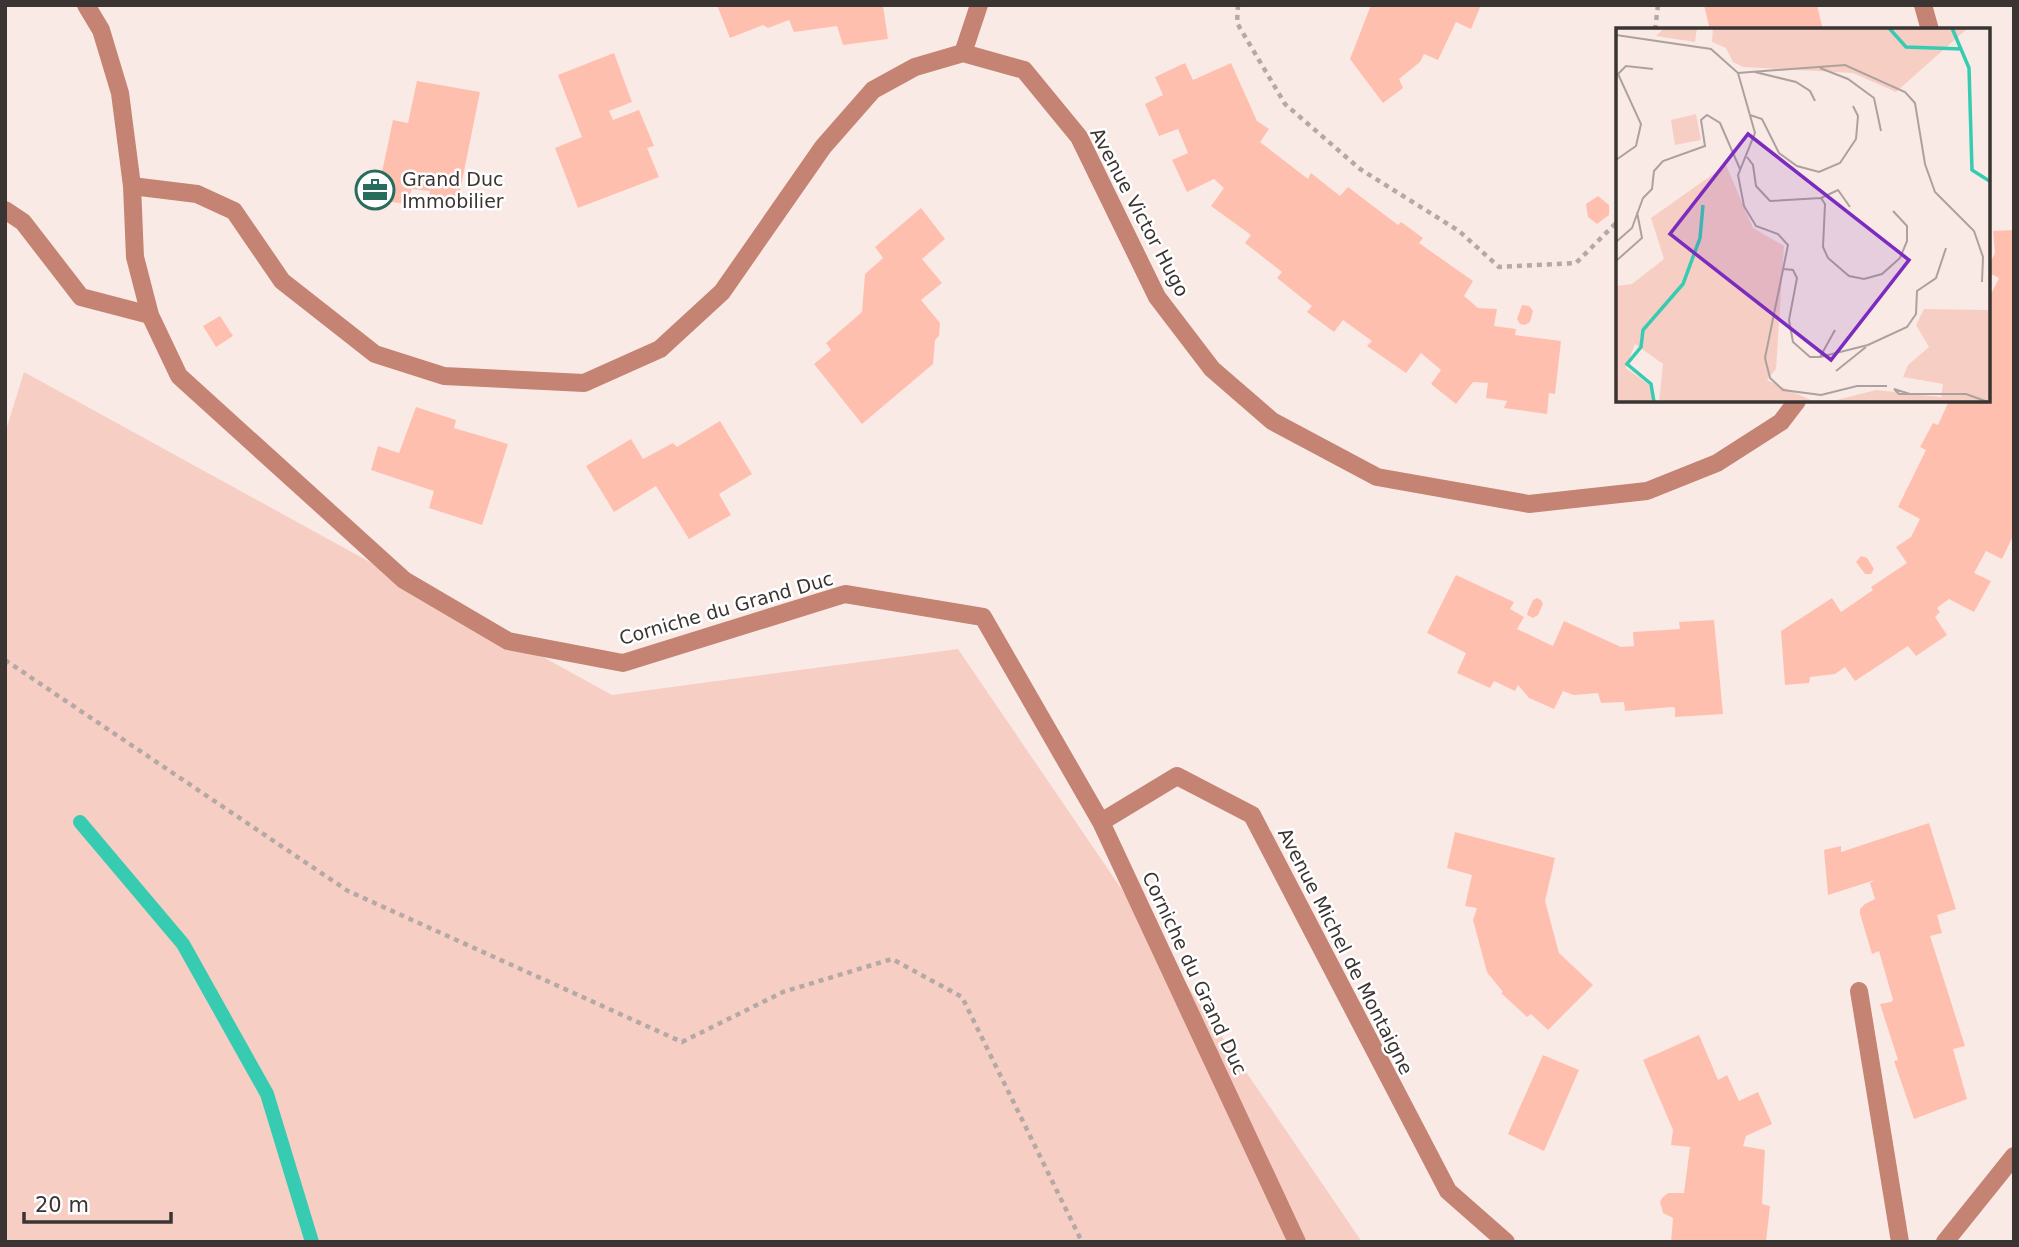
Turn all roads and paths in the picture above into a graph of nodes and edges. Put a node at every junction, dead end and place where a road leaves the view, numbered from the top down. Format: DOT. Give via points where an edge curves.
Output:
graph roads {
  1 [pos="86,5"];
  2 [pos="979,5"];
  3 [pos="1238,5"];
  4 [pos="1658,5"];
  5 [pos="1923,5"];
  6 [pos="1655,28"];
  7 [pos="1929,28"];
  8 [pos="962,52"];
  9 [pos="132,186"];
  10 [pos="5,210"];
  11 [pos="1616,222"];
  12 [pos="150,315"];
  13 [pos="1796,402"];
  14 [pos="5,660"];
  15 [pos="1101,822"];
  16 [pos="1859,991"];
  17 [pos="2014,1156"];
  18 [pos="1082,1242"];
  19 [pos="1297,1242"];
  20 [pos="1506,1242"];
  21 [pos="1900,1242"];
  22 [pos="1945,1242"];
  1 -- 9 [label="street, Corniche du Grand Duc" via="101,30 120,93"];
  2 -- 8 [label="street"];
  3 -- 11 [label="path" via="1237,23 1285,104 1360,169 1459,231 1499,267 1576,263"];
  4 -- 6 [label="path"];
  5 -- 7 [label="street"];
  8 -- 9 [label="street" via="915,67 873,90 823,147 722,292 660,349 584,383 444,376 375,354 282,281 234,211 197,194"];
  8 -- 13 [label="street, Avenue Victor Hugo" via="1024,70 1079,137 1157,297 1212,369 1272,421 1377,477 1529,504 1647,491 1717,463 1781,422"];
  9 -- 12 [label="street, Corniche du Grand Duc" via="135,257"];
  10 -- 12 [label="street" via="23,222 80,297"];
  12 -- 15 [label="street, Corniche du Grand Duc" via="178,376 404,580 508,641 623,663 845,594 983,617"];
  14 -- 18 [label="path" via="348,891 682,1042 783,992 892,959 962,997"];
  15 -- 19 [label="street, Corniche du Grand Duc"];
  15 -- 20 [label="street, Avenue Michel de Montaigne" via="1177,776 1252,815 1448,1191"];
  16 -- 21 [label="street"];
  17 -- 22 [label="street"];
}
